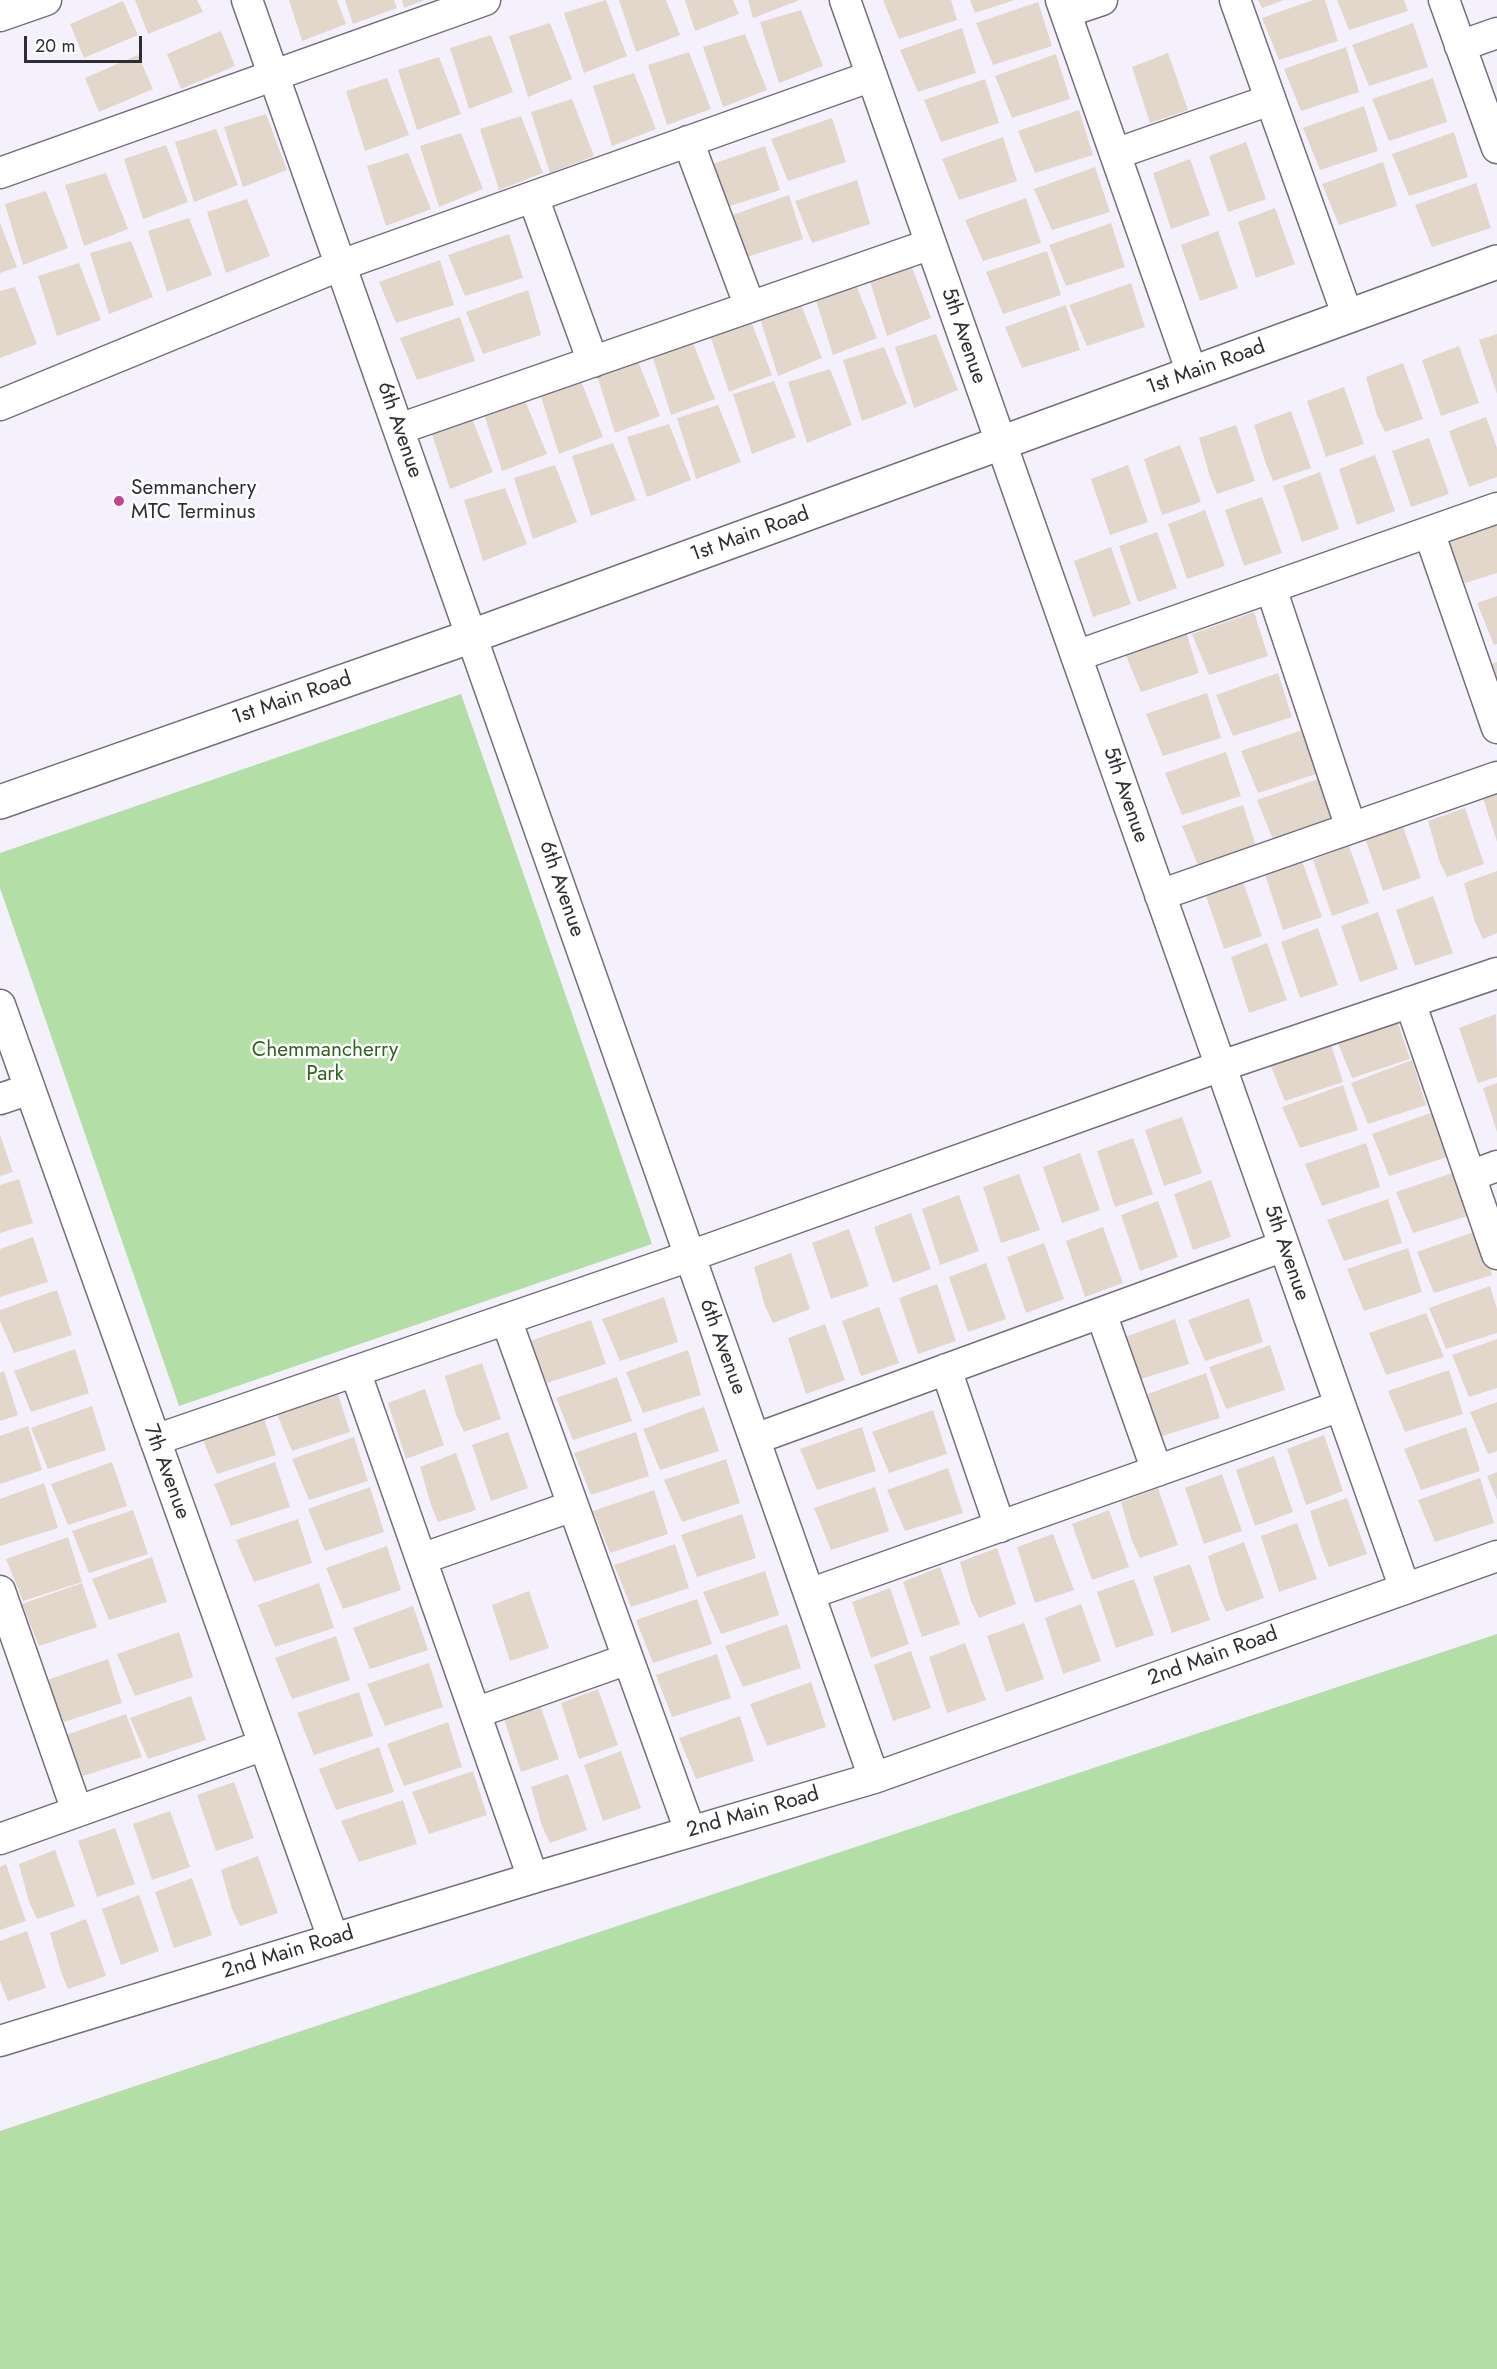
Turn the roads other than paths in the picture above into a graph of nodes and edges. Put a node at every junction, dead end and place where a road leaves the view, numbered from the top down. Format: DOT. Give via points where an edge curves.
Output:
graph roads {
  1 [pos="46,0"];
  2 [pos="247,0"];
  3 [pos="485,0"];
  4 [pos="845,0"];
  5 [pos="1102,0"];
  6 [pos="1234,0"];
  7 [pos="1444,0"];
  8 [pos="1063,6"];
  9 [pos="0,16"];
  10 [pos="1497,33"];
  11 [pos="1460,46"];
  12 [pos="273,75"];
  13 [pos="872,76"];
  14 [pos="1270,100"];
  15 [pos="688,141"];
  16 [pos="1497,148"];
  17 [pos="1115,154"];
  18 [pos="0,173"];
  19 [pos="533,197"];
  20 [pos="931,244"];
  21 [pos="1497,262"];
  22 [pos="341,266"];
  23 [pos="750,307"];
  24 [pos="1348,317"];
  25 [pos="593,362"];
  26 [pos="1192,373"];
  27 [pos="0,405"];
  28 [pos="399,429"];
  29 [pos="1001,443"];
  30 [pos="1497,508"];
  31 [pos="1429,532"];
  32 [pos="1271,588"];
  33 [pos="472,636"];
  34 [pos="1076,656"];
  35 [pos="1497,728"];
  36 [pos="1497,777"];
  37 [pos="0,802"];
  38 [pos="1351,828"];
  39 [pos="1160,895"];
  40 [pos="1497,973"];
  41 [pos="1410,1002"];
  42 [pos="0,1005"];
  43 [pos="1221,1066"];
  44 [pos="30,1089"];
  45 [pos="0,1099"];
  46 [pos="1497,1166"];
  47 [pos="1470,1176"];
  48 [pos="1284,1246"];
  49 [pos="1497,1254"];
  50 [pos="690,1256"];
  51 [pos="1101,1313"];
  52 [pos="506,1319"];
  53 [pos="946,1369"];
  54 [pos="355,1371"];
  55 [pos="1340,1406"];
  56 [pos="755,1439"];
  57 [pos="155,1440"];
  58 [pos="1157,1471"];
  59 [pos="573,1506"];
  60 [pos="1000,1527"];
  61 [pos="1497,1556"];
  62 [pos="421,1559"];
  63 [pos="1405,1589"];
  64 [pos="0,1591"];
  65 [pos="809,1594"];
  66 [pos="11,1659"];
  67 [pos="628,1659"];
  68 [pos="475,1713"];
  69 [pos="264,1745"];
  70 [pos="874,1778"];
  71 [pos="77,1811"];
  72 [pos="690,1831"];
  73 [pos="0,1839"];
  74 [pos="533,1878"];
  75 [pos="333,1938"];
  76 [pos="0,2041"];
  1 -- 9 [label="street"];
  2 -- 12 [label="street, 6th Avenue"];
  3 -- 12 [label="street"];
  4 -- 13 [label="street, 5th Avenue"];
  5 -- 8 [label="street"];
  6 -- 14 [label="street"];
  7 -- 11 [label="street"];
  8 -- 17 [label="street"];
  10 -- 11 [label="street"];
  11 -- 16 [label="street"];
  12 -- 18 [label="street"];
  12 -- 22 [label="street, 6th Avenue"];
  13 -- 15 [label="street"];
  13 -- 20 [label="street, 5th Avenue"];
  14 -- 17 [label="street"];
  14 -- 24 [label="street"];
  15 -- 19 [label="street"];
  15 -- 23 [label="street"];
  17 -- 26 [label="street"];
  19 -- 22 [label="street"];
  19 -- 25 [label="street"];
  20 -- 23 [label="street"];
  20 -- 29 [label="street, 5th Avenue"];
  21 -- 24 [label="street, 1st Main Road"];
  22 -- 27 [label="street"];
  22 -- 28 [label="street, 6th Avenue"];
  23 -- 25 [label="street"];
  24 -- 26 [label="street, 1st Main Road"];
  25 -- 28 [label="street"];
  26 -- 29 [label="street, 1st Main Road"];
  28 -- 33 [label="street, 6th Avenue"];
  29 -- 33 [label="street, 1st Main Road"];
  29 -- 34 [label="street, 5th Avenue"];
  30 -- 31 [label="street"];
  31 -- 32 [label="street"];
  31 -- 35 [label="street"];
  32 -- 34 [label="street"];
  32 -- 38 [label="street"];
  33 -- 37 [label="street, 1st Main Road"];
  33 -- 50 [label="street, 6th Avenue"];
  34 -- 39 [label="street, 5th Avenue"];
  36 -- 38 [label="street"];
  38 -- 39 [label="street"];
  39 -- 43 [label="street, 5th Avenue"];
  40 -- 41 [label="street"];
  41 -- 43 [label="street"];
  41 -- 47 [label="street"];
  42 -- 44 [label="street, 7th Avenue"];
  43 -- 48 [label="street, 5th Avenue"];
  43 -- 50 [label="street"];
  44 -- 45 [label="street"];
  44 -- 57 [label="street, 7th Avenue"];
  46 -- 47 [label="street"];
  47 -- 49 [label="street"];
  48 -- 51 [label="street"];
  48 -- 55 [label="street, 5th Avenue"];
  50 -- 52 [label="street"];
  50 -- 56 [label="street, 6th Avenue"];
  51 -- 53 [label="street"];
  51 -- 58 [label="street"];
  52 -- 54 [label="street"];
  52 -- 59 [label="street"];
  53 -- 56 [label="street"];
  53 -- 60 [label="street"];
  54 -- 57 [label="street"];
  54 -- 62 [label="street"];
  55 -- 58 [label="street"];
  55 -- 63 [label="street, 5th Avenue"];
  56 -- 65 [label="street, 6th Avenue"];
  57 -- 69 [label="street, 7th Avenue"];
  58 -- 60 [label="street"];
  59 -- 62 [label="street"];
  59 -- 67 [label="street"];
  60 -- 65 [label="street"];
  61 -- 63 [label="street, 2nd Main Road"];
  62 -- 68 [label="street"];
  63 -- 70 [label="street, 2nd Main Road"];
  64 -- 66 [label="street"];
  65 -- 70 [label="street, 6th Avenue"];
  66 -- 71 [label="street"];
  67 -- 68 [label="street"];
  67 -- 72 [label="street"];
  68 -- 74 [label="street"];
  69 -- 71 [label="street"];
  69 -- 75 [label="street, 7th Avenue"];
  70 -- 72 [label="street, 2nd Main Road"];
  71 -- 73 [label="street"];
  72 -- 74 [label="street, 2nd Main Road"];
  74 -- 75 [label="street, 2nd Main Road"];
  75 -- 76 [label="street, 2nd Main Road"];
}
